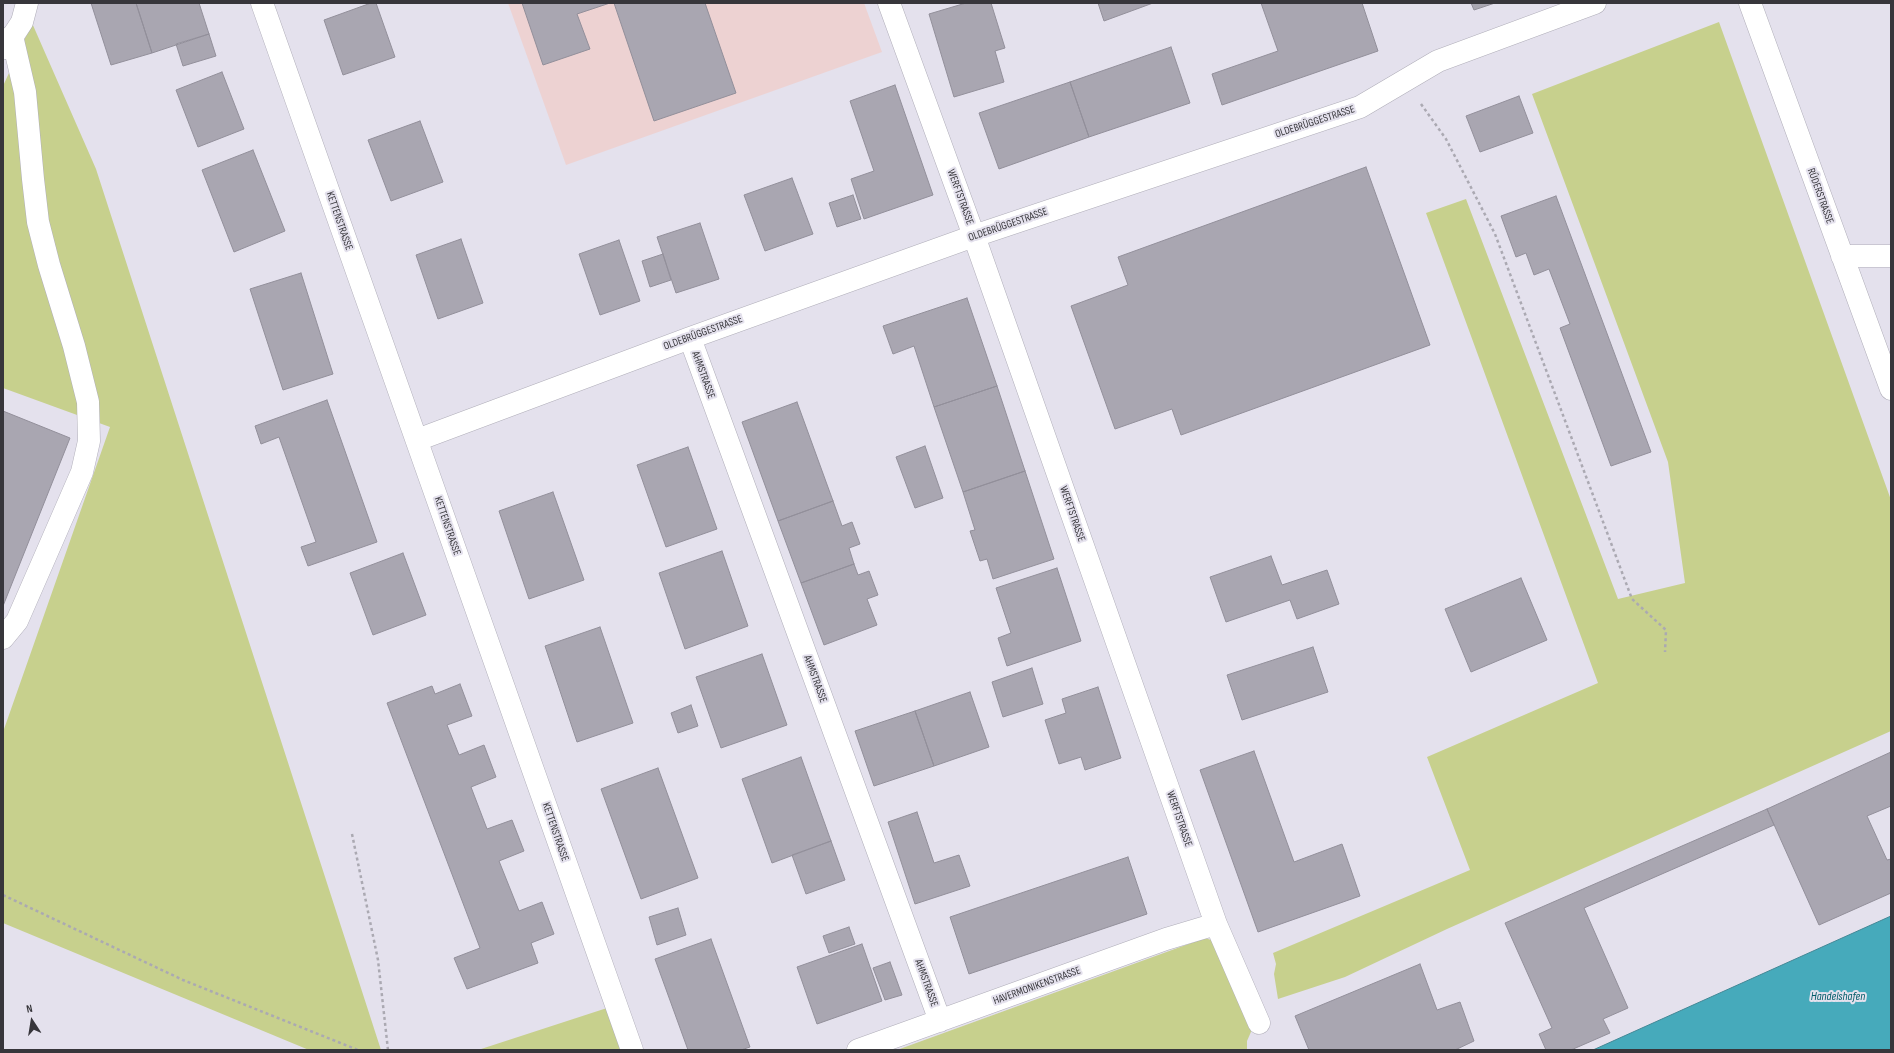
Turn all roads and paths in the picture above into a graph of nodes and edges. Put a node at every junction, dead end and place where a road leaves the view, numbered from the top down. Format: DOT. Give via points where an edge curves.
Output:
graph roads {
  1 [pos="27,3"];
  2 [pos="262,3"];
  3 [pos="889,3"];
  4 [pos="1595,3"];
  5 [pos="1750,3"];
  6 [pos="8,43"];
  7 [pos="1405,81"];
  8 [pos="974,236"];
  9 [pos="1842,256"];
  10 [pos="1891,256"];
  11 [pos="690,338"];
  12 [pos="1891,389"];
  13 [pos="417,440"];
  14 [pos="3,638"];
  15 [pos="1665,652"];
  16 [pos="352,834"];
  17 [pos="3,895"];
  18 [pos="1216,924"];
  19 [pos="940,1021"];
  20 [pos="1259,1023"];
  21 [pos="358,1050"];
  22 [pos="388,1050"];
  23 [pos="632,1050"];
  24 [pos="858,1050"];
  1 -- 6 [label="street" via="22,22"];
  2 -- 13 [label="street, KETTENSTRASSE"];
  3 -- 8 [label="street, WERFTSTRASSE"];
  4 -- 7 [label="street, OLDEBRÜGGESTRASSE" via="1438,61"];
  5 -- 9 [label="street, RÜDERSTRASSE"];
  6 -- 14 [label="street" via="25,92 38,222 88,402 89,441 82,472 17,621"];
  7 -- 8 [label="street, OLDEBRÜGGESTRASSE" via="1360,107"];
  7 -- 15 [label="path" via="1446,139 1495,234 1632,599 1666,630"];
  8 -- 11 [label="street, OLDEBRÜGGESTRASSE"];
  8 -- 18 [label="street, WERFTSTRASSE"];
  9 -- 10 [label="street"];
  9 -- 12 [label="street, RÜDERSTRASSE"];
  11 -- 13 [label="street, OLDEBRÜGGESTRASSE"];
  11 -- 19 [label="street, AHMSTRASSE"];
  13 -- 23 [label="street, KETTENSTRASSE"];
  16 -- 22 [label="path" via="378,960"];
  17 -- 21 [label="path" via="183,980"];
  18 -- 19 [label="street, HAVERMONIKENSTRASSE" via="1166,939"];
  18 -- 20 [label="street, WERFTSTRASSE"];
  19 -- 24 [label="street, HAVERMONIKENSTRASSE"];
}
